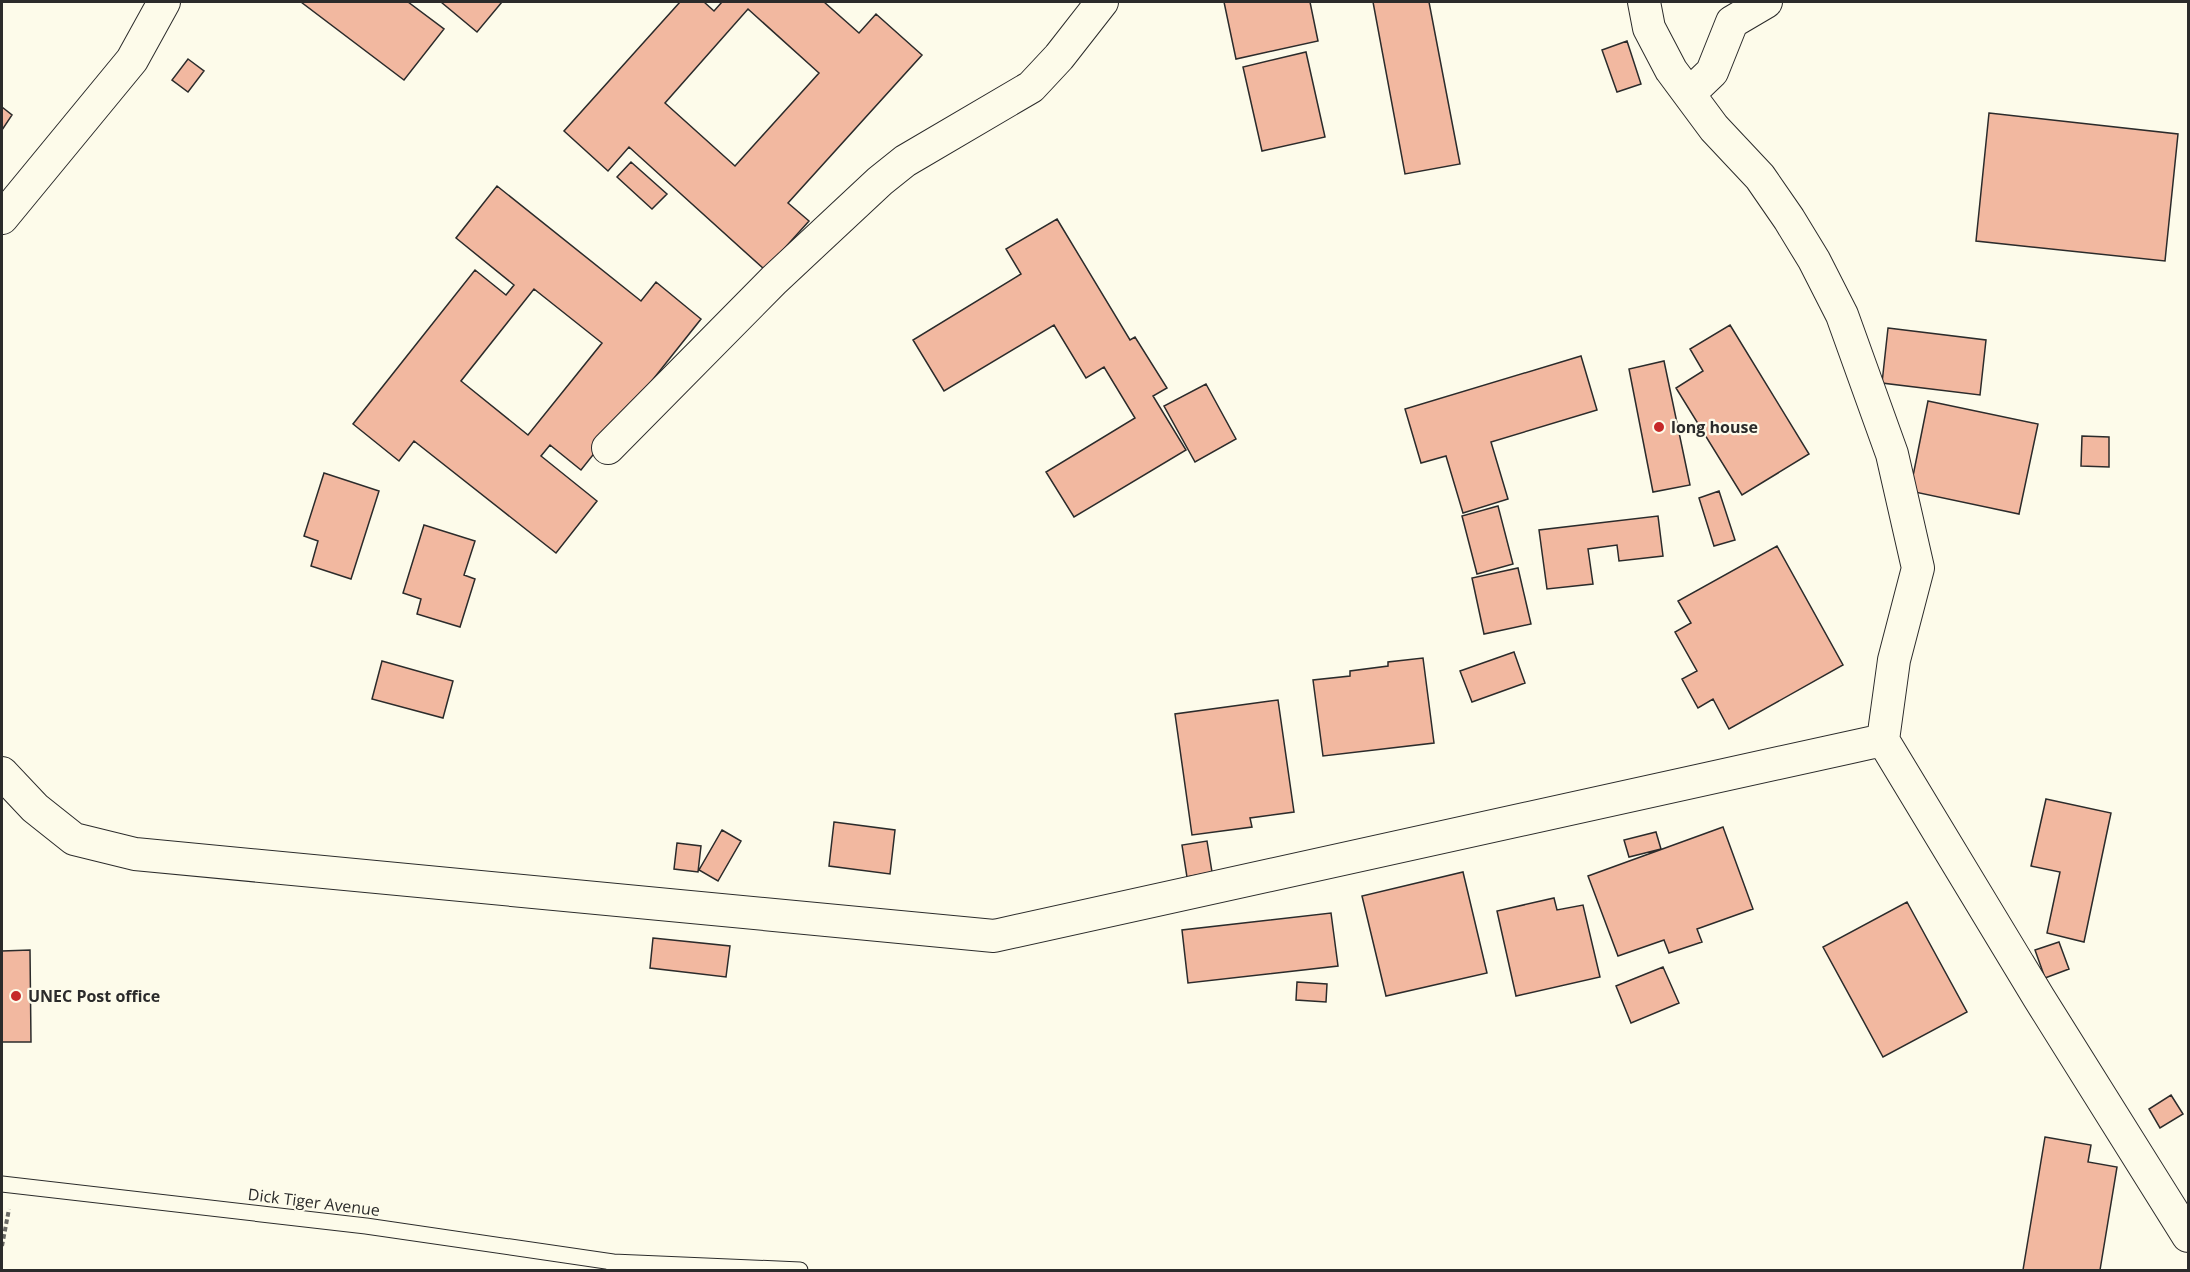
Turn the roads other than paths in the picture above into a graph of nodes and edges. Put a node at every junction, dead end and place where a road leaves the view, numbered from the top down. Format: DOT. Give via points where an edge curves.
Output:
graph roads {
  1 [pos="164,2"];
  2 [pos="1101,2"];
  3 [pos="1644,2"];
  4 [pos="1766,2"];
  5 [pos="1689,94"];
  6 [pos="2,218"];
  7 [pos="608,448"];
  8 [pos="1883,740"];
  9 [pos="2,773"];
  10 [pos="7,1184"];
  11 [pos="2188,1236"];
  12 [pos="613,1266"];
  13 [pos="800,1270"];
  1 -- 6 [label="street" via="132,60"];
  2 -- 7 [label="street" via="1031,87 905,161 880,181 774,280"];
  3 -- 5 [label="street" via="1649,28"];
  4 -- 5 [label="street" via="1732,22 1712,72"];
  5 -- 8 [label="street" via="1714,128 1760,177 1814,260 1842,315 1892,454 1918,568 1894,660"];
  8 -- 9 [label="street" via="994,936 135,854 74,839 35,808"];
  8 -- 11 [label="street"];
  10 -- 12 [label="lane, Dick Tiger Avenue" via="366,1226"];
  12 -- 13 [label="lane, Dick Tiger Avenue"];
}
